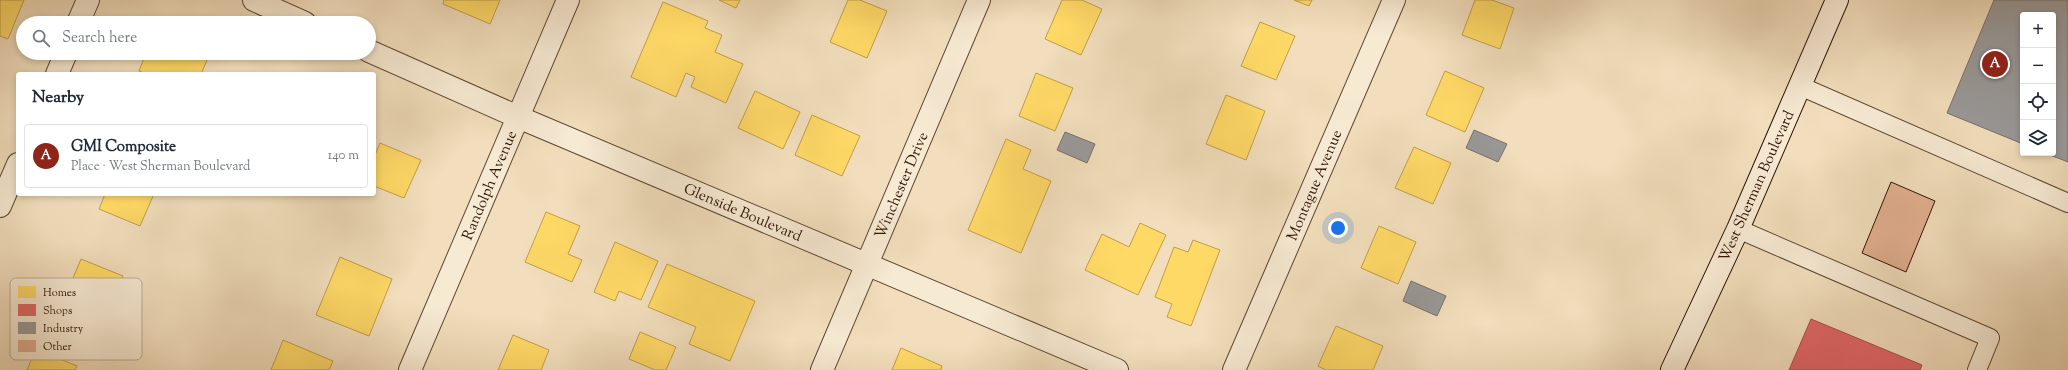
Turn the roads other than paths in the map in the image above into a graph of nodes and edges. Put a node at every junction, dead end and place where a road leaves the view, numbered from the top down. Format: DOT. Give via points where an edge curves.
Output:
graph roads {
  1 [pos="88,0"];
  2 [pos="254,0"];
  3 [pos="568,0"];
  4 [pos="979,0"];
  5 [pos="1394,0"];
  6 [pos="1837,0"];
  7 [pos="81,16"];
  8 [pos="289,16"];
  9 [pos="376,54"];
  10 [pos="63,60"];
  11 [pos="58,72"];
  12 [pos="1800,86"];
  13 [pos="518,118"];
  14 [pos="16,169"];
  15 [pos="2068,203"];
  16 [pos="0,206"];
  17 [pos="1738,229"];
  18 [pos="867,264"];
  19 [pos="410,370"];
  20 [pos="822,370"];
  21 [pos="1117,370"];
  22 [pos="1234,370"];
  23 [pos="1672,370"];
  24 [pos="1977,370"];
  1 -- 7 [label="street"];
  2 -- 8 [label="street"];
  3 -- 13 [label="street, Randolph Avenue"];
  4 -- 18 [label="street, Winchester Drive"];
  5 -- 22 [label="street, Montague Avenue"];
  6 -- 12 [label="street, West Sherman Boulevard"];
  9 -- 13 [label="street, Glenside Boulevard"];
  10 -- 11 [label="street"];
  12 -- 15 [label="lane"];
  12 -- 17 [label="street, West Sherman Boulevard"];
  13 -- 18 [label="street, Glenside Boulevard"];
  13 -- 19 [label="street, Randolph Avenue"];
  14 -- 16 [label="street"];
  17 -- 23 [label="street, West Sherman Boulevard"];
  17 -- 24 [label="lane" via="1990,338"];
  18 -- 20 [label="street, Winchester Drive"];
  18 -- 21 [label="street, Glenside Boulevard"];
}
